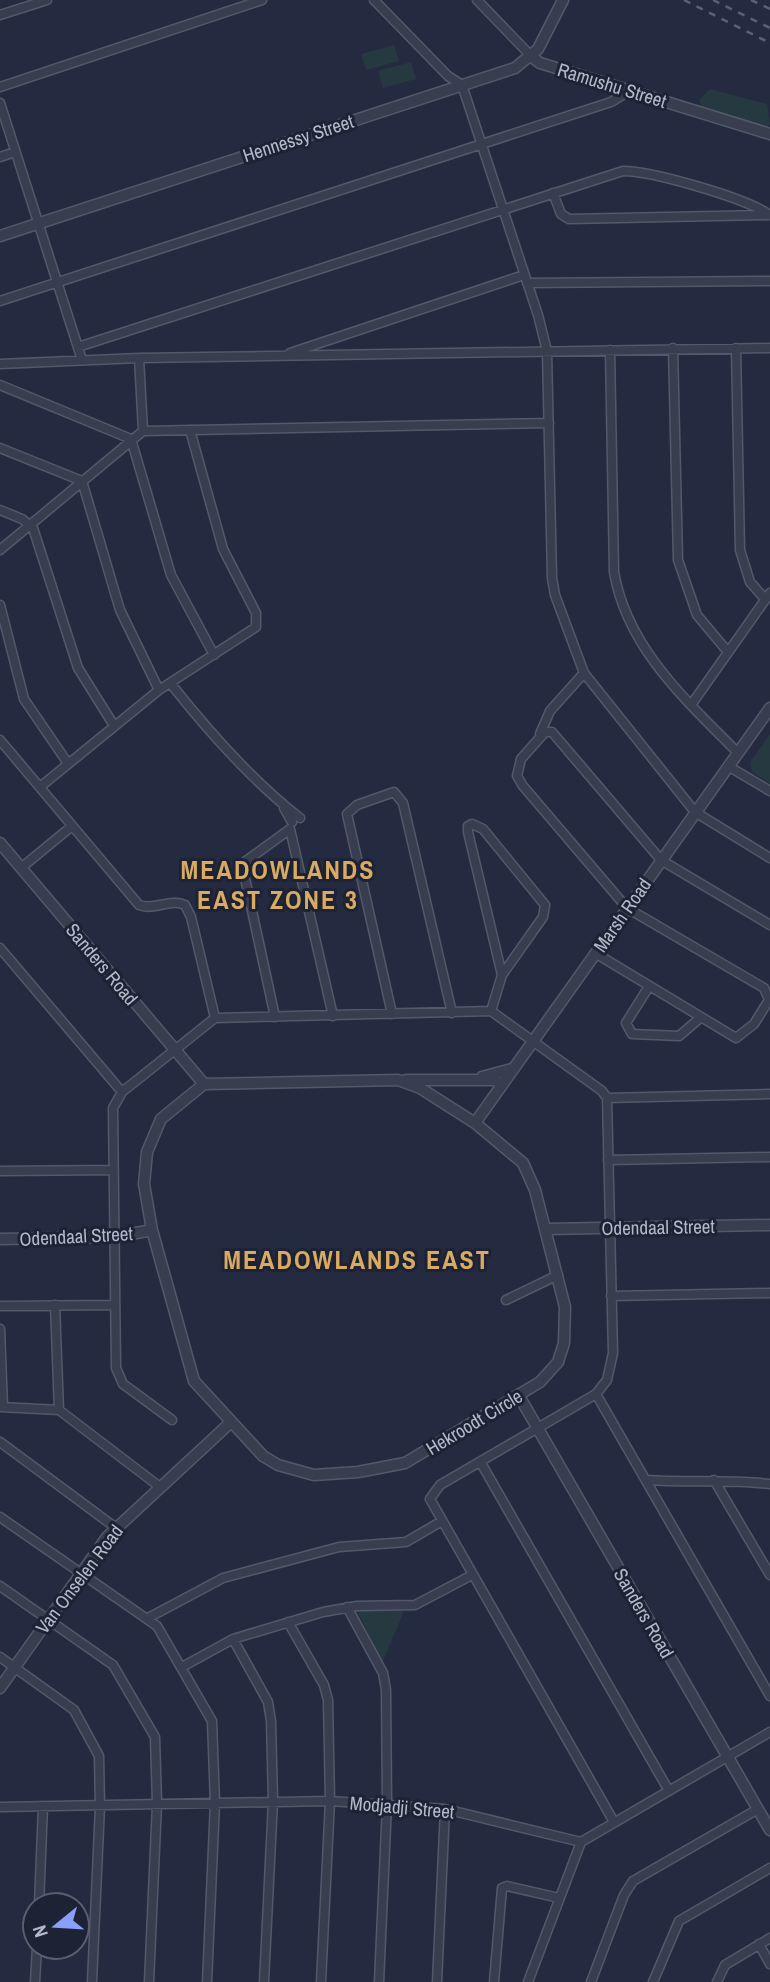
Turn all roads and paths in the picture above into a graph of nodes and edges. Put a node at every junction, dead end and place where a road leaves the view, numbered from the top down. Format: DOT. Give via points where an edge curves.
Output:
graph roads {
  1 [pos="47,0"];
  2 [pos="261,0"];
  3 [pos="374,0"];
  4 [pos="477,0"];
  5 [pos="563,0"];
  6 [pos="0,15"];
  7 [pos="532,57"];
  8 [pos="462,85"];
  9 [pos="0,87"];
  10 [pos="629,91"];
  11 [pos="0,103"];
  12 [pos="770,134"];
  13 [pos="482,145"];
  14 [pos="15,152"];
  15 [pos="0,157"];
  16 [pos="553,193"];
  17 [pos="503,210"];
  18 [pos="770,215"];
  19 [pos="38,223"];
  20 [pos="0,236"];
  21 [pos="525,279"];
  22 [pos="770,281"];
  23 [pos="58,283"];
  24 [pos="0,301"];
  25 [pos="78,347"];
  26 [pos="673,348"];
  27 [pos="736,348"];
  28 [pos="770,348"];
  29 [pos="610,349"];
  30 [pos="547,351"];
  31 [pos="284,356"];
  32 [pos="139,358"];
  33 [pos="82,360"];
  34 [pos="0,364"];
  35 [pos="0,385"];
  36 [pos="549,423"];
  37 [pos="190,430"];
  38 [pos="142,431"];
  39 [pos="131,439"];
  40 [pos="0,448"];
  41 [pos="82,481"];
  42 [pos="0,510"];
  43 [pos="30,525"];
  44 [pos="0,550"];
  45 [pos="768,596"];
  46 [pos="0,606"];
  47 [pos="728,652"];
  48 [pos="214,655"];
  49 [pos="584,673"];
  50 [pos="170,684"];
  51 [pos="159,690"];
  52 [pos="691,705"];
  53 [pos="770,708"];
  54 [pos="113,724"];
  55 [pos="538,737"];
  56 [pos="0,740"];
  57 [pos="737,752"];
  58 [pos="67,762"];
  59 [pos="728,766"];
  60 [pos="40,787"];
  61 [pos="770,791"];
  62 [pos="695,812"];
  63 [pos="294,823"];
  64 [pos="72,826"];
  65 [pos="0,843"];
  66 [pos="770,858"];
  67 [pos="661,860"];
  68 [pos="21,868"];
  69 [pos="627,908"];
  70 [pos="770,925"];
  71 [pos="0,948"];
  72 [pos="595,953"];
  73 [pos="502,975"];
  74 [pos="649,988"];
  75 [pos="491,1012"];
  76 [pos="452,1013"];
  77 [pos="392,1014"];
  78 [pos="332,1016"];
  79 [pos="275,1017"];
  80 [pos="215,1018"];
  81 [pos="700,1018"];
  82 [pos="532,1040"];
  83 [pos="175,1051"];
  84 [pos="512,1069"];
  85 [pos="398,1080"];
  86 [pos="468,1081"];
  87 [pos="204,1084"];
  88 [pos="501,1085"];
  89 [pos="122,1092"];
  90 [pos="770,1094"];
  91 [pos="607,1098"];
  92 [pos="475,1122"];
  93 [pos="770,1157"];
  94 [pos="608,1160"];
  95 [pos="113,1170"];
  96 [pos="0,1171"];
  97 [pos="770,1225"];
  98 [pos="610,1228"];
  99 [pos="546,1229"];
  100 [pos="152,1230"];
  101 [pos="115,1237"];
  102 [pos="0,1239"];
  103 [pos="558,1275"];
  104 [pos="770,1293"];
  105 [pos="611,1296"];
  106 [pos="506,1300"];
  107 [pos="54,1305"];
  108 [pos="116,1305"];
  109 [pos="0,1306"];
  110 [pos="0,1329"];
  111 [pos="596,1394"];
  112 [pos="519,1396"];
  113 [pos="2,1407"];
  114 [pos="59,1410"];
  115 [pos="172,1420"];
  116 [pos="230,1423"];
  117 [pos="537,1429"];
  118 [pos="0,1443"];
  119 [pos="481,1463"];
  120 [pos="646,1480"];
  121 [pos="714,1480"];
  122 [pos="770,1484"];
  123 [pos="160,1487"];
  124 [pos="0,1517"];
  125 [pos="442,1521"];
  126 [pos="116,1528"];
  127 [pos="80,1574"];
  128 [pos="472,1575"];
  129 [pos="770,1575"];
  130 [pos="0,1586"];
  131 [pos="347,1607"];
  132 [pos="148,1618"];
  133 [pos="47,1620"];
  134 [pos="288,1622"];
  135 [pos="233,1639"];
  136 [pos="0,1657"];
  137 [pos="15,1667"];
  138 [pos="183,1667"];
  139 [pos="0,1688"];
  140 [pos="770,1696"];
  141 [pos="770,1732"];
  142 [pos="728,1757"];
  143 [pos="669,1791"];
  144 [pos="273,1801"];
  145 [pos="330,1801"];
  146 [pos="215,1803"];
  147 [pos="157,1804"];
  148 [pos="387,1805"];
  149 [pos="43,1806"];
  150 [pos="100,1806"];
  151 [pos="0,1807"];
  152 [pos="758,1809"];
  153 [pos="444,1810"];
  154 [pos="614,1822"];
  155 [pos="770,1830"];
  156 [pos="581,1842"];
  157 [pos="770,1868"];
  158 [pos="40,1891"];
  159 [pos="559,1898"];
  160 [pos="770,1938"];
  161 [pos="759,1944"];
  162 [pos="36,1961"];
  163 [pos="770,1964"];
  164 [pos="35,1982"];
  165 [pos="92,1982"];
  166 [pos="149,1982"];
  167 [pos="207,1982"];
  168 [pos="264,1982"];
  169 [pos="321,1982"];
  170 [pos="379,1982"];
  171 [pos="437,1982"];
  172 [pos="494,1982"];
  173 [pos="528,1982"];
  174 [pos="591,1982"];
  175 [pos="653,1982"];
  176 [pos="717,1982"];
  1 -- 6 [label="street"];
  2 -- 9 [label="street"];
  3 -- 8 [label="street"];
  4 -- 7 [label="street, Ramushu Street"];
  5 -- 7 [label="street"];
  7 -- 8 [label="street, Hennessy Street" via="515,68"];
  7 -- 10 [label="street, Ramushu Street"];
  8 -- 13 [label="street"];
  8 -- 19 [label="street, Hennessy Street"];
  10 -- 12 [label="street, Ramushu Street"];
  10 -- 13 [label="street" via="615,101"];
  11 -- 14 [label="street"];
  13 -- 17 [label="street"];
  13 -- 23 [label="street"];
  14 -- 15 [label="street"];
  14 -- 19 [label="street"];
  16 -- 17 [label="street"];
  16 -- 18 [label="street" via="621,172 636,172"];
  16 -- 18 [label="street" via="561,214 569,219"];
  17 -- 21 [label="street"];
  17 -- 25 [label="street"];
  19 -- 20 [label="street, Hennessy Street"];
  19 -- 23 [label="street"];
  21 -- 22 [label="street"];
  21 -- 30 [label="street"];
  21 -- 31 [label="street"];
  23 -- 24 [label="street"];
  23 -- 25 [label="street"];
  25 -- 33 [label="street"];
  26 -- 27 [label="street"];
  26 -- 29 [label="street"];
  26 -- 47 [label="street" via="678,560 697,615"];
  27 -- 28 [label="street"];
  27 -- 45 [label="street" via="740,550 750,582"];
  29 -- 30 [label="street"];
  29 -- 52 [label="street" via="616,582 643,650"];
  30 -- 31 [label="street"];
  30 -- 36 [label="street"];
  31 -- 32 [label="street"];
  32 -- 33 [label="street"];
  32 -- 38 [label="street"];
  33 -- 34 [label="street"];
  35 -- 39 [label="street"];
  36 -- 37 [label="street"];
  36 -- 49 [label="street" via="554,589"];
  37 -- 38 [label="street"];
  37 -- 48 [label="street" via="223,549 257,617 253,630"];
  38 -- 39 [label="street"];
  39 -- 41 [label="street"];
  39 -- 48 [label="street" via="171,575"];
  40 -- 41 [label="street"];
  41 -- 43 [label="street"];
  41 -- 51 [label="street" via="120,610"];
  42 -- 43 [label="street"];
  43 -- 44 [label="street"];
  43 -- 54 [label="street" via="78,668"];
  45 -- 47 [label="street"];
  46 -- 58 [label="street" via="24,699"];
  47 -- 52 [label="street"];
  48 -- 50 [label="street"];
  49 -- 55 [label="street" via="551,711"];
  49 -- 62 [label="street"];
  50 -- 51 [label="street"];
  50 -- 63 [label="street"];
  51 -- 54 [label="street"];
  52 -- 57 [label="street"];
  53 -- 57 [label="street, Marsh Road"];
  54 -- 58 [label="street"];
  55 -- 67 [label="street" via="552,732"];
  55 -- 69 [label="street" via="516,771 523,786"];
  56 -- 60 [label="street"];
  57 -- 59 [label="street, Marsh Road"];
  58 -- 60 [label="street"];
  59 -- 61 [label="street"];
  59 -- 62 [label="street, Marsh Road"];
  60 -- 64 [label="street"];
  62 -- 66 [label="street"];
  62 -- 67 [label="street, Marsh Road"];
  63 -- 78 [label="street"];
  63 -- 79 [label="street" via="243,866"];
  64 -- 68 [label="street"];
  64 -- 80 [label="street" via="139,905 185,905"];
  65 -- 68 [label="street, Sanders Road"];
  67 -- 69 [label="street, Marsh Road"];
  67 -- 70 [label="street"];
  68 -- 83 [label="street, Sanders Road"];
  69 -- 72 [label="street, Marsh Road"];
  69 -- 81 [label="street" via="768,994 754,1024 740,1037"];
  71 -- 89 [label="street"];
  72 -- 74 [label="street"];
  72 -- 82 [label="street, Marsh Road"];
  73 -- 73 [label="street" via="543,917 545,905 475,824 468,826"];
  73 -- 75 [label="street"];
  74 -- 81 [label="street"];
  74 -- 81 [label="street" via="626,1023 632,1034 680,1036"];
  75 -- 76 [label="street"];
  75 -- 82 [label="street"];
  76 -- 77 [label="street"];
  76 -- 77 [label="street" via="400,796 394,792 347,814"];
  77 -- 78 [label="street"];
  78 -- 79 [label="street"];
  79 -- 80 [label="street"];
  80 -- 83 [label="street"];
  82 -- 84 [label="street, Marsh Road"];
  82 -- 91 [label="street"];
  83 -- 87 [label="street, Sanders Road"];
  83 -- 89 [label="street"];
  84 -- 86 [label="street"];
  84 -- 88 [label="street, Marsh Road"];
  85 -- 86 [label="street"];
  85 -- 87 [label="street, Hekroodt Circle"];
  85 -- 92 [label="street, Hekroodt Circle" via="420,1088"];
  86 -- 88 [label="street" via="495,1080"];
  87 -- 100 [label="street, Hekroodt Circle" via="170,1109 152,1135 144,1184"];
  88 -- 92 [label="street, Marsh Road"];
  89 -- 95 [label="street" via="113,1108"];
  90 -- 91 [label="street"];
  91 -- 94 [label="street"];
  92 -- 99 [label="street, Hekroodt Circle" via="523,1163"];
  93 -- 94 [label="street"];
  94 -- 98 [label="street"];
  95 -- 96 [label="street"];
  95 -- 101 [label="street"];
  97 -- 98 [label="street, Odendaal Street"];
  98 -- 99 [label="street, Odendaal Street"];
  98 -- 105 [label="street"];
  99 -- 103 [label="street, Hekroodt Circle"];
  100 -- 101 [label="street, Odendaal Street"];
  100 -- 116 [label="street, Hekroodt Circle" via="191,1376"];
  101 -- 102 [label="street, Odendaal Street"];
  101 -- 108 [label="street"];
  103 -- 106 [label="street"];
  103 -- 112 [label="street, Hekroodt Circle" via="567,1318 562,1353 545,1377"];
  104 -- 105 [label="street"];
  105 -- 111 [label="street" via="610,1368"];
  107 -- 108 [label="street"];
  107 -- 109 [label="street"];
  107 -- 114 [label="street"];
  108 -- 115 [label="street" via="119,1378"];
  110 -- 113 [label="street"];
  111 -- 117 [label="street"];
  111 -- 120 [label="street"];
  112 -- 116 [label="street, Hekroodt Circle" via="405,1463 334,1476 314,1475 270,1461"];
  112 -- 117 [label="street, Sanders Road"];
  113 -- 114 [label="street"];
  114 -- 123 [label="street"];
  116 -- 123 [label="street, Van Onselen Road"];
  117 -- 119 [label="street"];
  117 -- 142 [label="street, Sanders Road"];
  118 -- 126 [label="street"];
  119 -- 125 [label="street" via="435,1489 430,1499"];
  119 -- 143 [label="street"];
  120 -- 121 [label="street"];
  120 -- 140 [label="street"];
  121 -- 122 [label="street"];
  121 -- 129 [label="street"];
  123 -- 126 [label="street, Van Onselen Road"];
  124 -- 127 [label="street"];
  125 -- 128 [label="street"];
  125 -- 132 [label="street" via="406,1542 339,1546 223,1578"];
  126 -- 127 [label="street, Van Onselen Road"];
  127 -- 132 [label="street"];
  127 -- 133 [label="street, Van Onselen Road"];
  128 -- 131 [label="street" via="415,1605"];
  128 -- 154 [label="street"];
  130 -- 133 [label="street"];
  131 -- 134 [label="street"];
  131 -- 148 [label="street" via="385,1679"];
  132 -- 138 [label="street" via="166,1637"];
  133 -- 137 [label="street, Van Onselen Road"];
  133 -- 147 [label="street" via="113,1665 122,1677 155,1737"];
  134 -- 135 [label="street"];
  134 -- 145 [label="street" via="326,1691"];
  135 -- 138 [label="street"];
  135 -- 144 [label="street" via="270,1709"];
  136 -- 137 [label="street"];
  137 -- 139 [label="street, Van Onselen Road"];
  137 -- 150 [label="street" via="78,1715 101,1761"];
  138 -- 146 [label="street" via="214,1727"];
  141 -- 142 [label="street"];
  142 -- 143 [label="street"];
  142 -- 152 [label="street, Sanders Road"];
  143 -- 154 [label="street"];
  144 -- 145 [label="street, Modjadji Street"];
  144 -- 146 [label="street, Modjadji Street"];
  144 -- 168 [label="street"];
  145 -- 148 [label="street, Modjadji Street"];
  145 -- 169 [label="street"];
  146 -- 147 [label="street, Modjadji Street"];
  146 -- 167 [label="street"];
  147 -- 150 [label="street, Modjadji Street"];
  147 -- 166 [label="street"];
  148 -- 153 [label="street, Modjadji Street"];
  148 -- 170 [label="street"];
  149 -- 150 [label="street, Modjadji Street"];
  149 -- 151 [label="street, Modjadji Street"];
  149 -- 158 [label="street"];
  150 -- 165 [label="street"];
  152 -- 155 [label="street, Sanders Road"];
  152 -- 174 [label="street" via="633,1881"];
  153 -- 156 [label="street, Modjadji Street"];
  153 -- 171 [label="street"];
  154 -- 156 [label="street"];
  156 -- 159 [label="street"];
  157 -- 175 [label="street" via="679,1921"];
  159 -- 172 [label="street" via="502,1888"];
  159 -- 173 [label="street"];
  160 -- 161 [label="street"];
  161 -- 163 [label="street"];
  161 -- 176 [label="street" via="725,1965"];
  162 -- 164 [label="street"];
}
